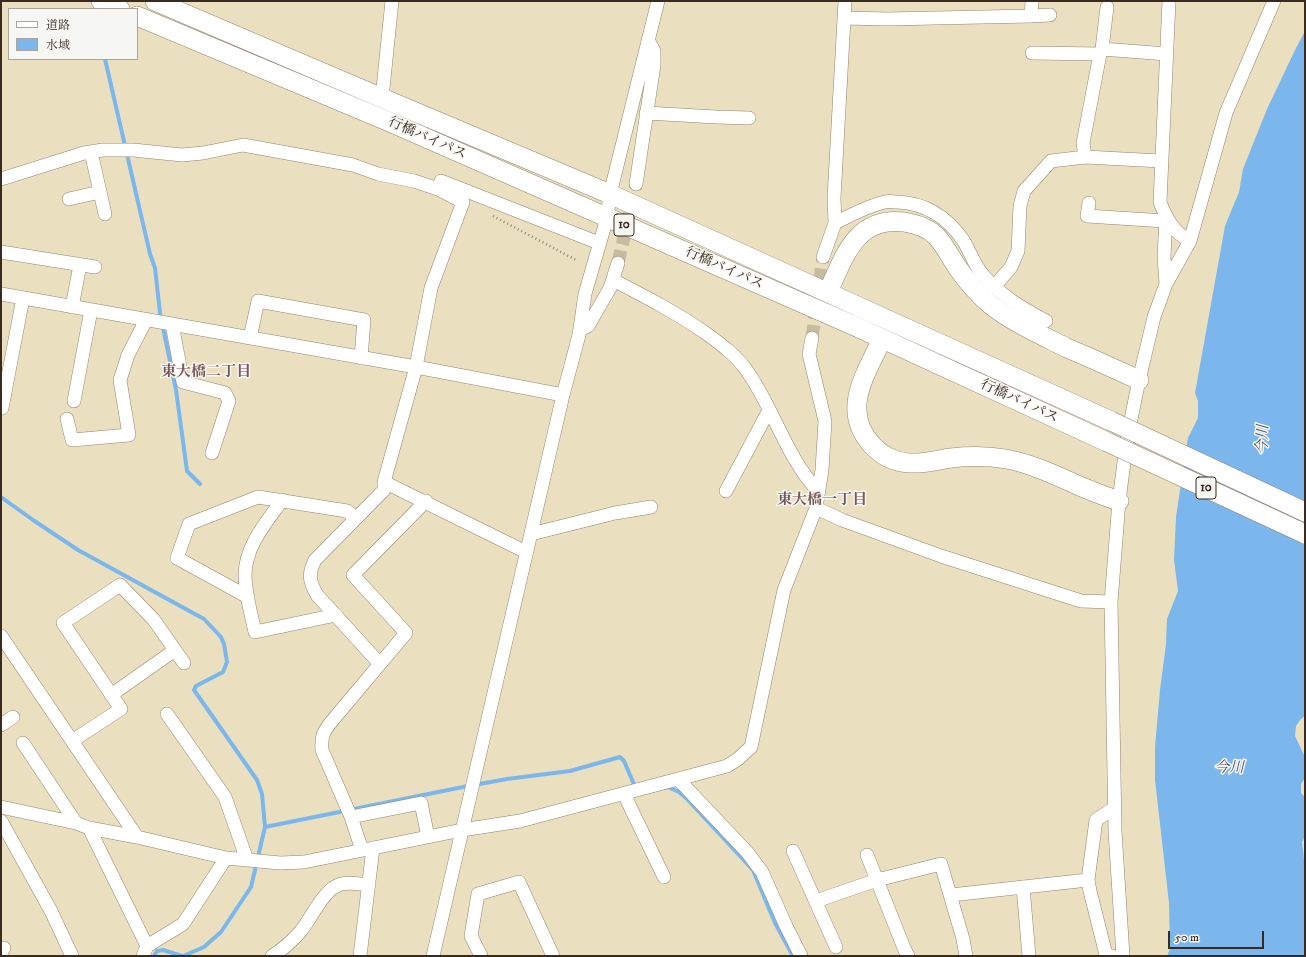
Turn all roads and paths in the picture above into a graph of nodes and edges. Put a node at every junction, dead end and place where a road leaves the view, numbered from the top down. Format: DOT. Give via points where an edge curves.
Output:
graph roads {
  1 [pos="101,1"];
  2 [pos="155,1"];
  3 [pos="392,1"];
  4 [pos="658,1"];
  5 [pos="845,1"];
  6 [pos="1032,1"];
  7 [pos="1169,1"];
  8 [pos="1274,1"];
  9 [pos="1108,7"];
  10 [pos="118,8"];
  11 [pos="1050,15"];
  12 [pos="138,16"];
  13 [pos="1031,16"];
  14 [pos="844,18"];
  15 [pos="648,40"];
  16 [pos="1101,51"];
  17 [pos="1032,53"];
  18 [pos="1167,54"];
  19 [pos="382,98"];
  20 [pos="646,113"];
  21 [pos="749,118"];
  22 [pos="91,152"];
  23 [pos="1085,157"];
  24 [pos="1161,161"];
  25 [pos="1,179"];
  26 [pos="636,184"];
  27 [pos="438,189"];
  28 [pos="100,192"];
  29 [pos="610,194"];
  30 [pos="69,199"];
  31 [pos="1089,203"];
  32 [pos="105,214"];
  33 [pos="492,216"];
  34 [pos="607,218"];
  35 [pos="1166,219"];
  36 [pos="834,223"];
  37 [pos="1190,241"];
  38 [pos="599,243"];
  39 [pos="1,252"];
  40 [pos="823,257"];
  41 [pos="576,260"];
  42 [pos="618,263"];
  43 [pos="80,265"];
  44 [pos="96,267"];
  45 [pos="613,280"];
  46 [pos="1166,284"];
  47 [pos="994,287"];
  48 [pos="828,292"];
  49 [pos="1,294"];
  50 [pos="23,298"];
  51 [pos="72,307"];
  52 [pos="92,310"];
  53 [pos="146,320"];
  54 [pos="1046,322"];
  55 [pos="172,324"];
  56 [pos="580,330"];
  57 [pos="250,338"];
  58 [pos="812,338"];
  59 [pos="882,339"];
  60 [pos="361,358"];
  61 [pos="416,367"];
  62 [pos="1139,380"];
  63 [pos="563,395"];
  64 [pos="74,401"];
  65 [pos="2,408"];
  66 [pos="769,410"];
  67 [pos="67,419"];
  68 [pos="212,453"];
  69 [pos="384,482"];
  70 [pos="726,491"];
  71 [pos="818,491"];
  72 [pos="282,500"];
  73 [pos="426,501"];
  74 [pos="1120,501"];
  75 [pos="651,507"];
  76 [pos="816,508"];
  77 [pos="1305,512"];
  78 [pos="356,518"];
  79 [pos="531,534"];
  80 [pos="1305,534"];
  81 [pos="526,552"];
  82 [pos="248,597"];
  83 [pos="1111,602"];
  84 [pos="336,616"];
  85 [pos="1,636"];
  86 [pos="175,650"];
  87 [pos="184,663"];
  88 [pos="380,664"];
  89 [pos="111,695"];
  90 [pos="167,714"];
  91 [pos="13,717"];
  92 [pos="1,725"];
  93 [pos="72,741"];
  94 [pos="24,743"];
  95 [pos="678,779"];
  96 [pos="624,794"];
  97 [pos="1,807"];
  98 [pos="1114,808"];
  99 [pos="351,817"];
  100 [pos="1,821"];
  101 [pos="76,823"];
  102 [pos="89,828"];
  103 [pos="462,830"];
  104 [pos="137,837"];
  105 [pos="428,837"];
  106 [pos="368,849"];
  107 [pos="793,851"];
  108 [pos="867,855"];
  109 [pos="226,858"];
  110 [pos="247,860"];
  111 [pos="664,876"];
  112 [pos="877,880"];
  113 [pos="1088,880"];
  114 [pos="369,886"];
  115 [pos="1023,887"];
  116 [pos="951,896"];
  117 [pos="816,901"];
  118 [pos="836,947"];
  119 [pos="145,951"];
  120 [pos="282,954"];
  121 [pos="72,956"];
  122 [pos="360,956"];
  123 [pos="433,956"];
  124 [pos="481,956"];
  125 [pos="553,956"];
  126 [pos="801,956"];
  127 [pos="908,956"];
  128 [pos="966,956"];
  129 [pos="1029,956"];
  130 [pos="1112,956"];
  131 [pos="1123,956"];
  1 -- 10 [label="highway"];
  2 -- 19 [label="highway, 行橋バイパス / 10"];
  3 -- 19 [label="street"];
  4 -- 15 [label="street"];
  5 -- 14 [label="street"];
  6 -- 13 [label="street"];
  7 -- 18 [label="street"];
  8 -- 37 [label="street" via="1226,112"];
  9 -- 16 [label="street"];
  11 -- 13 [label="street"];
  12 -- 34 [label="highway, 行橋バイパス / 10" via="392,123"];
  13 -- 14 [label="street"];
  14 -- 36 [label="street"];
  15 -- 20 [label="street" via="654,51 654,65"];
  15 -- 29 [label="street"];
  16 -- 17 [label="street"];
  16 -- 18 [label="street"];
  16 -- 23 [label="street" via="1083,144"];
  18 -- 24 [label="street"];
  19 -- 29 [label="highway, 行橋バイパス / 10"];
  20 -- 21 [label="street"];
  20 -- 26 [label="street"];
  22 -- 25 [label="street"];
  22 -- 27 [label="street" via="133,150 182,155 243,144 354,165 378,174"];
  22 -- 28 [label="street"];
  23 -- 24 [label="street"];
  23 -- 47 [label="street" via="1051,161 1024,192 1020,206 1018,251 1011,267"];
  24 -- 35 [label="street" via="1160,202"];
  27 -- 38 [label="street" via="441,181"];
  27 -- 61 [label="street" via="463,202 431,288"];
  28 -- 30 [label="street"];
  28 -- 32 [label="street"];
  29 -- 34 [label="street"];
  29 -- 48 [label="highway, 行橋バイパス / 10"];
  31 -- 35 [label="street" via="1087,216"];
  33 -- 41 [label="path"];
  34 -- 38 [label="street"];
  34 -- 59 [label="highway, 行橋バイパス / 10"];
  35 -- 37 [label="street" via="1181,237"];
  35 -- 46 [label="street"];
  36 -- 40 [label="street"];
  36 -- 47 [label="street" via="862,209 887,201 911,202 933,211 948,223 962,240 981,273"];
  37 -- 46 [label="street"];
  38 -- 56 [label="street" via="585,294"];
  39 -- 43 [label="street"];
  42 -- 45 [label="street"];
  43 -- 44 [label="street"];
  43 -- 51 [label="street"];
  45 -- 56 [label="street" via="588,326"];
  45 -- 66 [label="street" via="684,317 729,350 747,370"];
  46 -- 62 [label="street" via="1154,317"];
  47 -- 54 [label="street"];
  48 -- 62 [label="highway" via="848,248 856,237 882,222 912,223 936,235 977,292 1017,323"];
  48 -- 77 [label="highway, 行橋バイパス / 10, bridge"];
  49 -- 50 [label="street"];
  50 -- 51 [label="street"];
  50 -- 65 [label="street"];
  51 -- 52 [label="street"];
  52 -- 53 [label="street"];
  52 -- 64 [label="street"];
  53 -- 55 [label="street"];
  53 -- 67 [label="street" via="128,355 120,380 129,435 72,440"];
  55 -- 57 [label="street"];
  55 -- 68 [label="street" via="184,382 225,393 229,400"];
  56 -- 63 [label="street"];
  57 -- 60 [label="street"];
  57 -- 60 [label="street" via="258,301 364,320"];
  58 -- 71 [label="street" via="809,354 825,420"];
  59 -- 74 [label="highway" via="856,402 859,424 868,441 878,452 892,460 909,463 973,456 1004,459 1028,464"];
  59 -- 80 [label="highway, 行橋バイパス / 10, bridge"];
  60 -- 61 [label="street"];
  61 -- 63 [label="street"];
  61 -- 69 [label="street"];
  62 -- 74 [label="street" via="1127,439"];
  63 -- 79 [label="street"];
  66 -- 70 [label="street"];
  66 -- 71 [label="street" via="788,448"];
  69 -- 73 [label="street"];
  69 -- 78 [label="street" via="384,490"];
  71 -- 76 [label="street"];
  72 -- 78 [label="street" via="347,511"];
  72 -- 82 [label="street" via="259,532 247,559 245,574"];
  72 -- 82 [label="street" via="258,497 189,524 177,558"];
  73 -- 81 [label="street"];
  73 -- 88 [label="street" via="353,575 406,633"];
  74 -- 83 [label="street"];
  75 -- 79 [label="street" via="615,513"];
  76 -- 83 [label="street" via="941,556 1081,600"];
  76 -- 95 [label="street" via="784,590 751,747 738,760 726,766"];
  78 -- 84 [label="street" via="315,560 311,568 312,587"];
  79 -- 81 [label="street"];
  81 -- 103 [label="street"];
  82 -- 84 [label="street" via="255,632"];
  83 -- 98 [label="street"];
  84 -- 88 [label="street"];
  85 -- 93 [label="street"];
  86 -- 87 [label="street"];
  86 -- 89 [label="street"];
  86 -- 89 [label="street" via="154,620 120,585 63,623"];
  88 -- 99 [label="street" via="323,732 321,740 322,750"];
  89 -- 93 [label="street" via="121,708"];
  90 -- 110 [label="street" via="225,798"];
  91 -- 92 [label="street"];
  93 -- 104 [label="street"];
  94 -- 101 [label="street"];
  95 -- 96 [label="street"];
  95 -- 126 [label="street" via="747,852 762,872"];
  96 -- 103 [label="street" via="520,821"];
  96 -- 111 [label="street"];
  97 -- 101 [label="street"];
  98 -- 113 [label="street" via="1096,820"];
  98 -- 131 [label="street"];
  99 -- 105 [label="street" via="421,803"];
  99 -- 106 [label="street"];
  100 -- 121 [label="street" via="51,911"];
  101 -- 102 [label="street"];
  102 -- 104 [label="street"];
  102 -- 119 [label="street"];
  103 -- 105 [label="street"];
  103 -- 123 [label="street"];
  104 -- 109 [label="street"];
  105 -- 106 [label="street"];
  106 -- 110 [label="street" via="304,862"];
  106 -- 114 [label="street"];
  107 -- 117 [label="street"];
  108 -- 112 [label="street"];
  109 -- 110 [label="street"];
  109 -- 119 [label="street" via="183,924"];
  112 -- 116 [label="street" via="941,864"];
  112 -- 117 [label="street"];
  112 -- 127 [label="street"];
  113 -- 115 [label="street"];
  113 -- 130 [label="street" via="1106,955"];
  114 -- 120 [label="street" via="340,884 329,891"];
  114 -- 122 [label="street"];
  115 -- 116 [label="street"];
  115 -- 129 [label="street"];
  116 -- 128 [label="street"];
  117 -- 118 [label="street"];
  124 -- 125 [label="street" via="471,936 478,894 519,882"];
}
